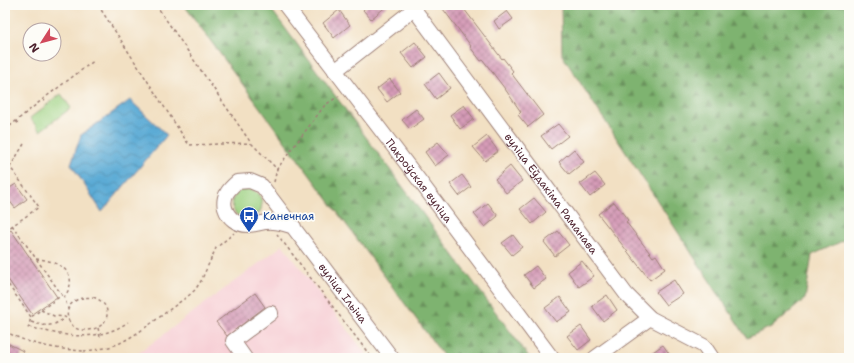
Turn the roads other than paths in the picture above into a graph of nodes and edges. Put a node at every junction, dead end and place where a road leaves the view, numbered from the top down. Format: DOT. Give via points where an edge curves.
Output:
graph roads {
  1 [pos="285,5"];
  2 [pos="413,6"];
  3 [pos="335,70"];
  4 [pos="294,227"];
  5 [pos="271,312"];
  6 [pos="650,318"];
  7 [pos="246,358"];
  8 [pos="392,358"];
  9 [pos="552,358"];
  10 [pos="595,358"];
  11 [pos="712,358"];
  1 -- 3 [label="street, Пакроўская вуліца"];
  2 -- 3 [label="street"];
  2 -- 6 [label="street, вуліца Еўдакіма Раманава" via="626,294"];
  3 -- 9 [label="street, Пакроўская вуліца"];
  4 -- 4 [label="street, вуліца Ільіча" via="262,186 250,181 237,182 228,190 223,202 227,214 236,223 248,225 273,222"];
  4 -- 8 [label="street, вуліца Ільіча"];
  5 -- 7 [label="street" via="233,341"];
  6 -- 10 [label="street"];
  6 -- 11 [label="street, вуліца Еўдакіма Раманава" via="704,346"];
}
